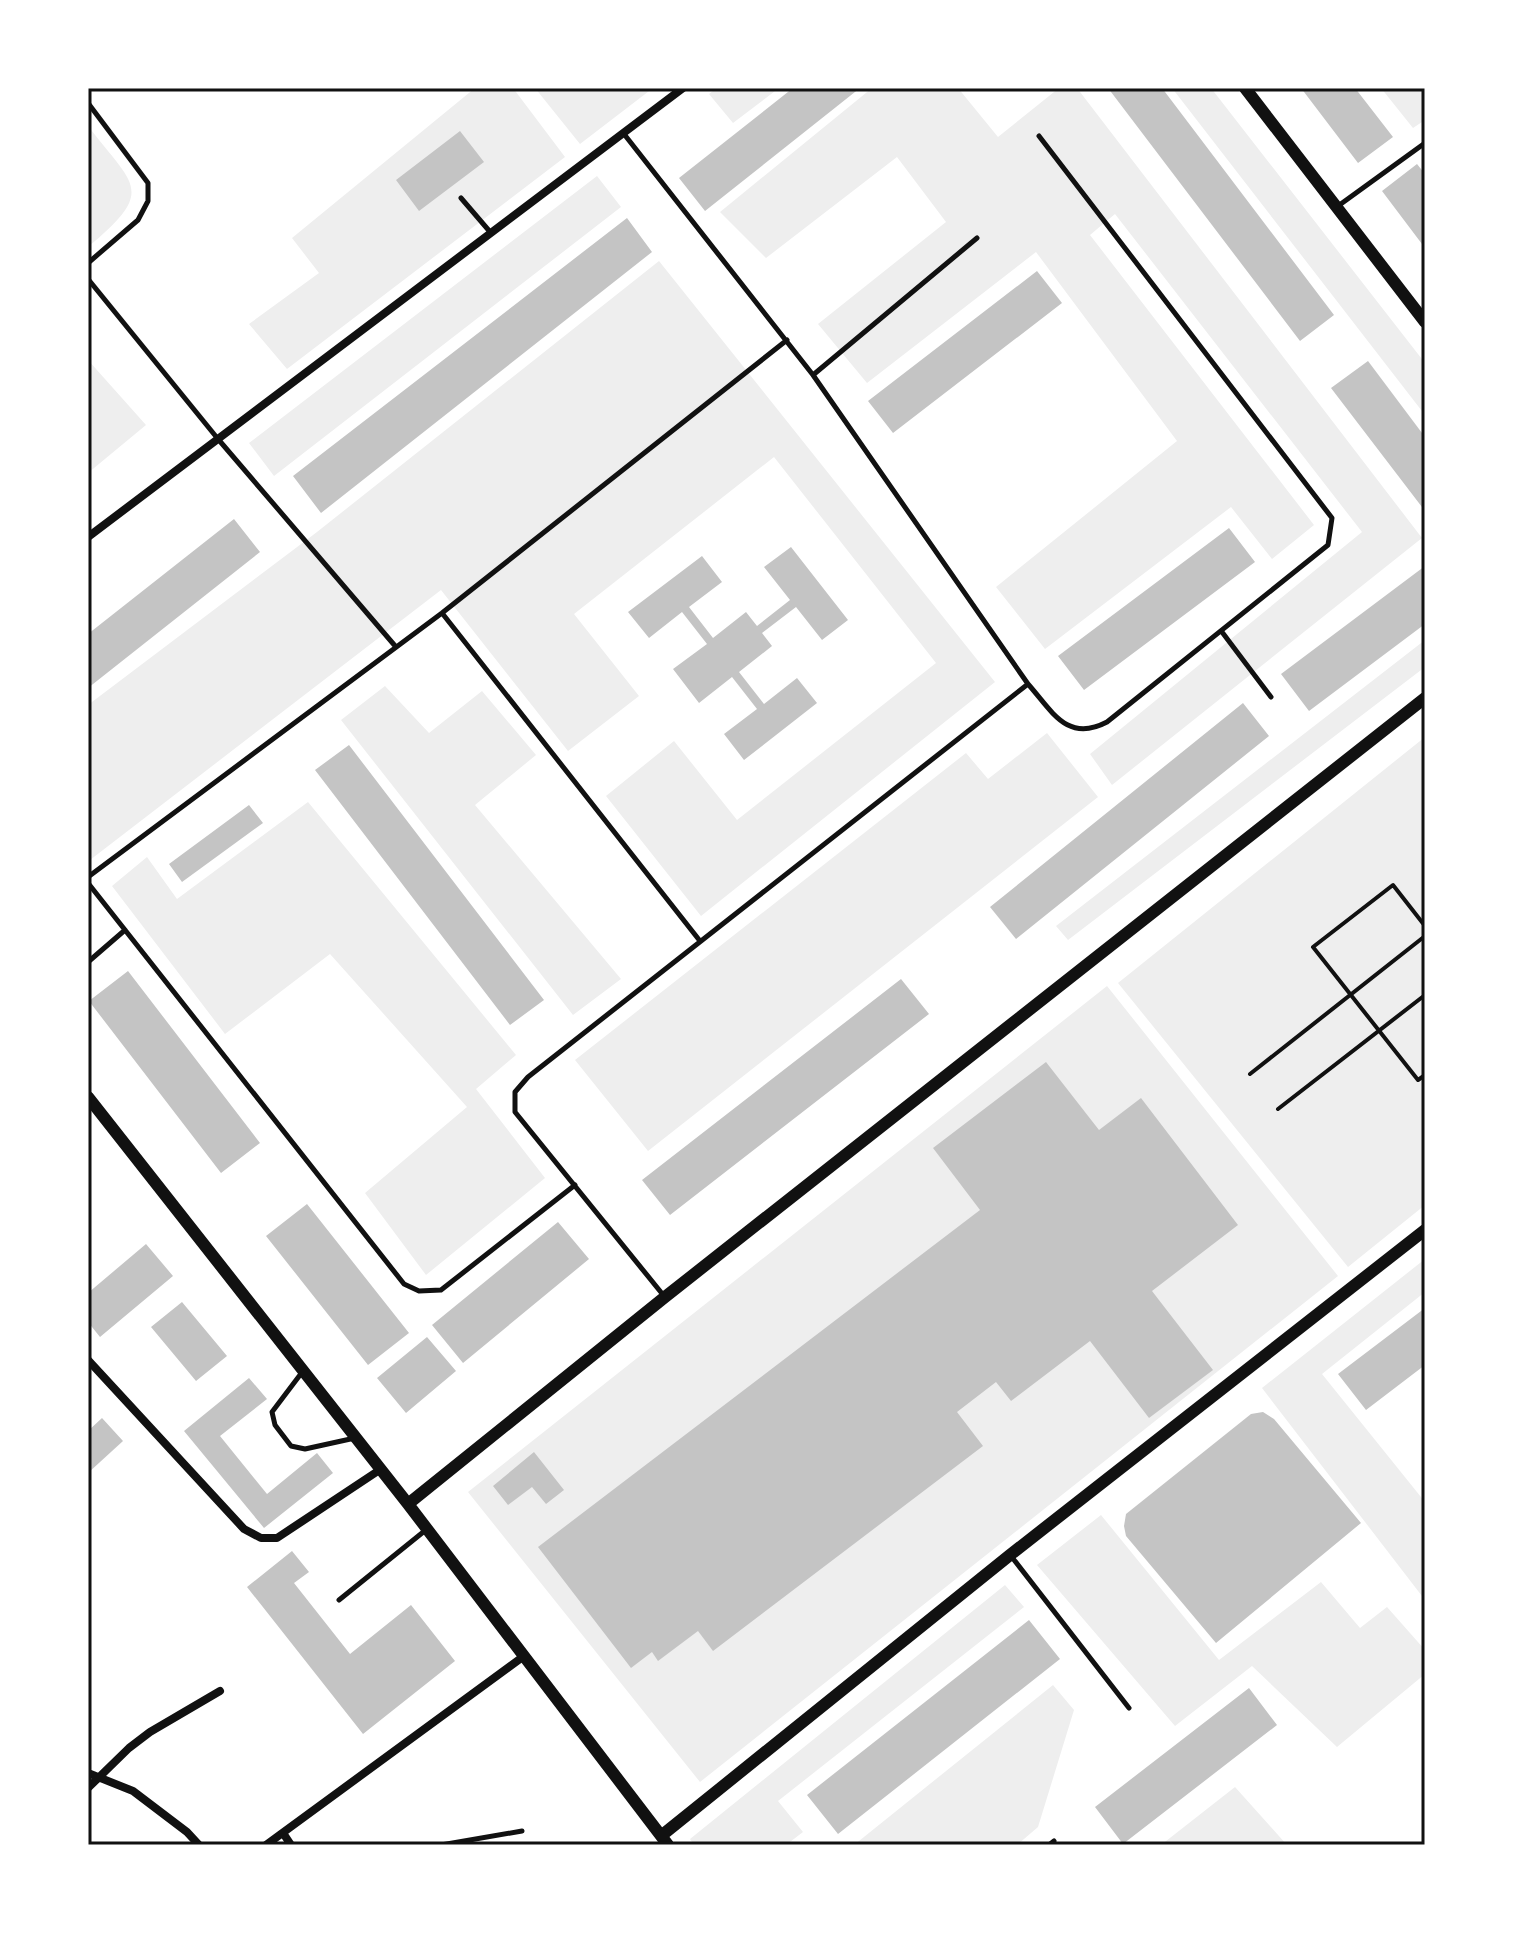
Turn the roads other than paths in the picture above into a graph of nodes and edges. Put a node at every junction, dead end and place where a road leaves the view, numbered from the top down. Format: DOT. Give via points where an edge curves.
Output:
graph roads {
  1 [pos="683,88"];
  2 [pos="1245,88"];
  3 [pos="88,103"];
  4 [pos="624,134"];
  5 [pos="1039,136"];
  6 [pos="1425,143"];
  7 [pos="461,198"];
  8 [pos="1337,207"];
  9 [pos="492,234"];
  10 [pos="977,238"];
  11 [pos="88,263"];
  12 [pos="88,279"];
  13 [pos="1425,322"];
  14 [pos="787,340"];
  15 [pos="813,375"];
  16 [pos="218,439"];
  17 [pos="88,537"];
  18 [pos="442,613"];
  19 [pos="1222,632"];
  20 [pos="396,647"];
  21 [pos="1028,684"];
  22 [pos="1271,697"];
  23 [pos="1425,698"];
  24 [pos="88,880"];
  25 [pos="125,930"];
  26 [pos="700,941"];
  27 [pos="88,962"];
  28 [pos="88,1097"];
  29 [pos="575,1185"];
  30 [pos="1425,1230"];
  31 [pos="665,1297"];
  32 [pos="88,1360"];
  33 [pos="303,1370"];
  34 [pos="357,1438"];
  35 [pos="381,1469"];
  36 [pos="408,1504"];
  37 [pos="427,1529"];
  38 [pos="1010,1555"];
  39 [pos="339,1600"];
  40 [pos="524,1656"];
  41 [pos="220,1691"];
  42 [pos="1129,1708"];
  43 [pos="88,1773"];
  44 [pos="98,1779"];
  45 [pos="88,1788"];
  46 [pos="522,1831"];
  47 [pos="283,1833"];
  48 [pos="665,1840"];
  49 [pos="199,1845"];
  50 [pos="266,1845"];
  51 [pos="291,1845"];
  52 [pos="441,1845"];
  1 -- 4 [label="street"];
  2 -- 8 [label="street"];
  3 -- 11 [label="lane" via="148,183 148,201 138,220"];
  4 -- 9 [label="street"];
  4 -- 14 [label="lane"];
  5 -- 19 [label="lane" via="1332,518 1328,545"];
  6 -- 8 [label="lane"];
  7 -- 9 [label="lane"];
  8 -- 13 [label="street"];
  9 -- 16 [label="street"];
  10 -- 15 [label="lane"];
  12 -- 16 [label="lane"];
  14 -- 15 [label="lane"];
  14 -- 18 [label="lane"];
  15 -- 21 [label="lane"];
  16 -- 17 [label="street"];
  16 -- 20 [label="lane"];
  18 -- 20 [label="lane"];
  18 -- 26 [label="lane"];
  19 -- 21 [label="lane" via="1092,729 1061,722"];
  19 -- 22 [label="lane"];
  20 -- 24 [label="lane"];
  21 -- 26 [label="lane"];
  23 -- 31 [label="street"];
  24 -- 25 [label="lane"];
  25 -- 27 [label="lane"];
  25 -- 29 [label="lane" via="404,1284 419,1291 441,1290"];
  26 -- 29 [label="lane" via="515,1092 515,1112"];
  28 -- 33 [label="street"];
  29 -- 31 [label="lane"];
  30 -- 38 [label="street"];
  31 -- 36 [label="street"];
  32 -- 35 [label="street" via="244,1529 261,1538 277,1538"];
  33 -- 34 [label="street"];
  33 -- 34 [label="lane" via="271,1418 291,1446 305,1449"];
  34 -- 35 [label="street"];
  35 -- 36 [label="street"];
  36 -- 37 [label="street"];
  37 -- 39 [label="lane"];
  37 -- 40 [label="street"];
  38 -- 42 [label="lane"];
  38 -- 48 [label="street"];
  40 -- 47 [label="street"];
  40 -- 48 [label="street"];
  41 -- 44 [label="street" via="150,1732"];
  43 -- 44 [label="street"];
  44 -- 45 [label="street"];
  44 -- 49 [label="street" via="133,1791"];
  46 -- 52 [label="lane"];
  47 -- 50 [label="street"];
  47 -- 51 [label="street"];
}
